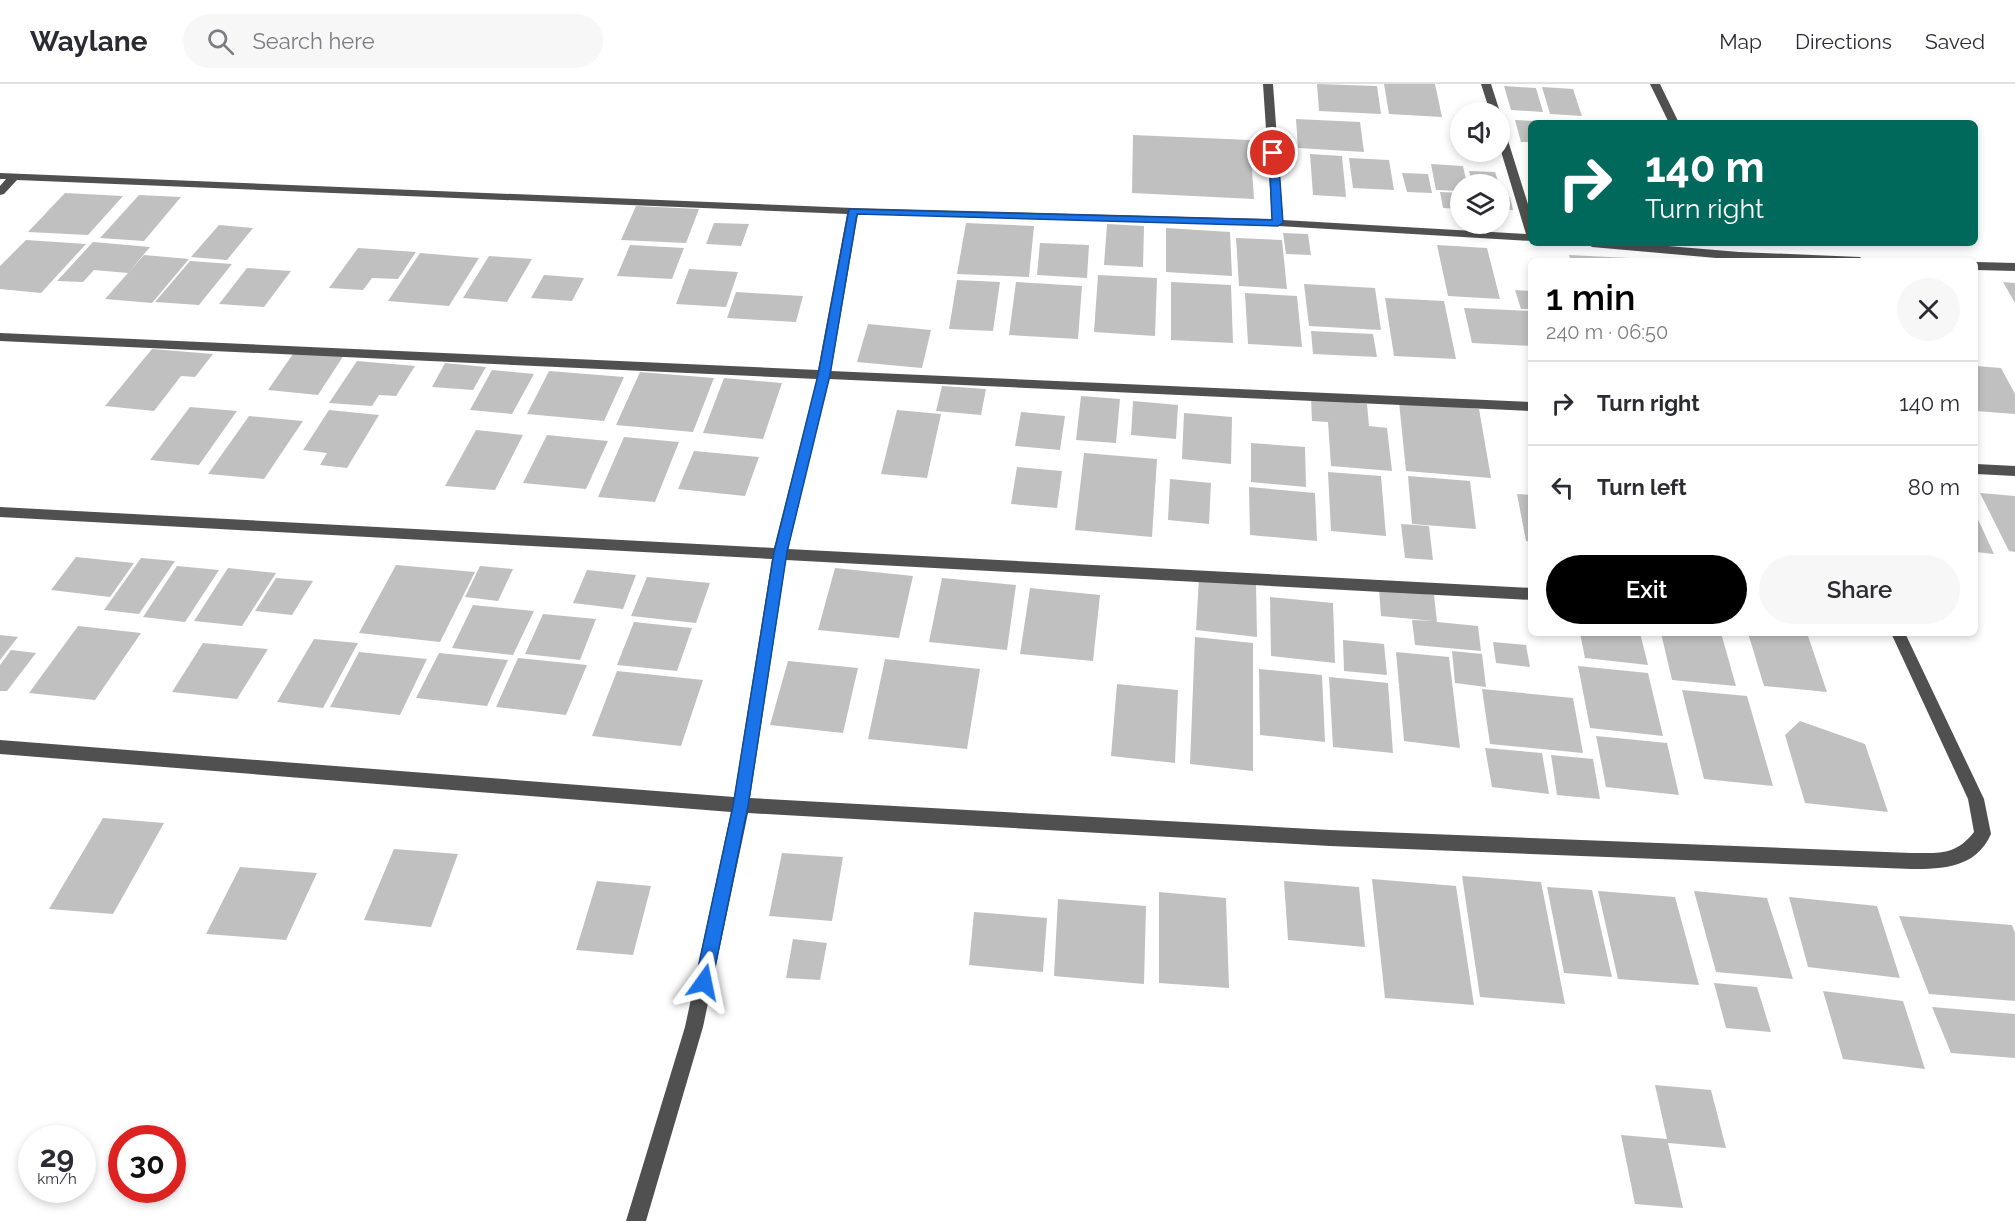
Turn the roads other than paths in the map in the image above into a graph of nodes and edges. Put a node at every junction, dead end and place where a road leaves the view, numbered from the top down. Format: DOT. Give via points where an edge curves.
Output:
graph roads {
  1 [pos="1268,84"];
  2 [pos="1486,84"];
  3 [pos="1655,84"];
  4 [pos="1492,102"];
  5 [pos="1673,120"];
  6 [pos="1509,162"];
  7 [pos="0,176"];
  8 [pos="15,176"];
  9 [pos="0,192"];
  10 [pos="853,211"];
  11 [pos="1278,223"];
  12 [pos="1528,224"];
  13 [pos="1528,237"];
  14 [pos="1620,246"];
  15 [pos="1732,258"];
  16 [pos="1978,266"];
  17 [pos="2015,267"];
  18 [pos="0,337"];
  19 [pos="824,375"];
  20 [pos="1528,407"];
  21 [pos="1978,469"];
  22 [pos="2015,471"];
  23 [pos="0,512"];
  24 [pos="780,552"];
  25 [pos="1528,594"];
  26 [pos="1899,636"];
  27 [pos="0,747"];
  28 [pos="741,806"];
  29 [pos="636,1221"];
  1 -- 11 [label="street"];
  2 -- 4 [label="street"];
  3 -- 5 [label="street"];
  6 -- 12 [label="street"];
  7 -- 8 [label="street"];
  8 -- 9 [label="street"];
  8 -- 10 [label="street"];
  10 -- 11 [label="street"];
  10 -- 19 [label="street"];
  11 -- 13 [label="street"];
  14 -- 15 [label="street"];
  16 -- 17 [label="street"];
  18 -- 19 [label="street"];
  19 -- 20 [label="street"];
  19 -- 24 [label="street"];
  21 -- 22 [label="street"];
  23 -- 24 [label="street"];
  24 -- 25 [label="street"];
  24 -- 28 [label="street"];
  26 -- 28 [label="street" via="1976,799 1983,834 1972,850 1954,860 1342,838"];
  27 -- 28 [label="street"];
  28 -- 29 [label="street" via="694,1027"];
}
